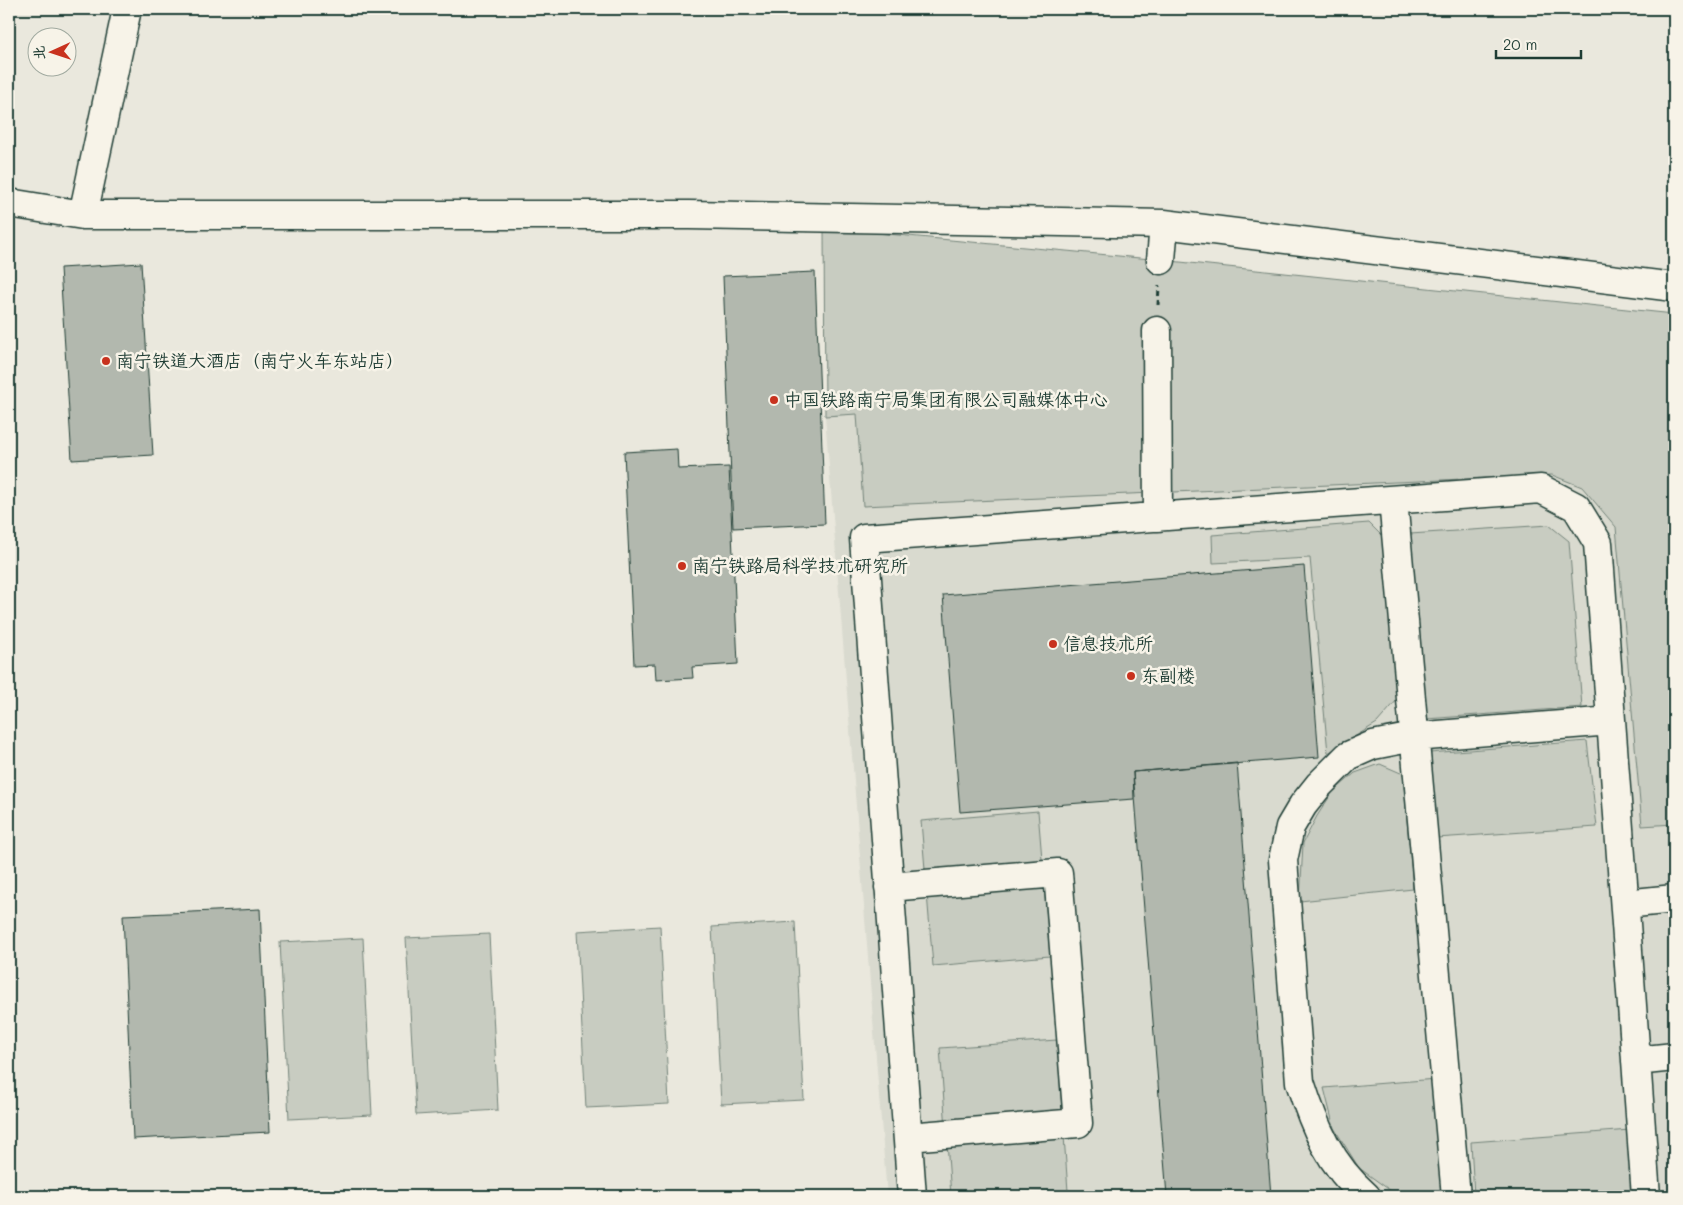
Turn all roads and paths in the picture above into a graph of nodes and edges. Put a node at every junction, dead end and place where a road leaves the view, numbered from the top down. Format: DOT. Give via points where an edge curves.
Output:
graph roads {
  1 [pos="127,9"];
  2 [pos="9,203"];
  3 [pos="83,215"];
  4 [pos="1164,224"];
  5 [pos="1161,260"];
  6 [pos="1674,287"];
  7 [pos="1157,331"];
  8 [pos="1392,500"];
  9 [pos="1158,517"];
  10 [pos="1612,721"];
  11 [pos="1414,737"];
  12 [pos="889,887"];
  13 [pos="1674,899"];
  14 [pos="1625,904"];
  15 [pos="1674,1057"];
  16 [pos="1636,1061"];
  17 [pos="908,1137"];
  18 [pos="912,1196"];
  19 [pos="1366,1196"];
  20 [pos="1456,1196"];
  21 [pos="1646,1196"];
  1 -- 3 [label="street"];
  2 -- 3 [label="street"];
  3 -- 4 [label="street" via="689,215"];
  4 -- 5 [label="street"];
  4 -- 6 [label="street"];
  5 -- 7 [label="path"];
  7 -- 9 [label="street"];
  8 -- 9 [label="street"];
  8 -- 10 [label="street" via="1541,489 1576,507 1598,543"];
  8 -- 11 [label="street"];
  9 -- 12 [label="street" via="864,538"];
  10 -- 11 [label="street"];
  10 -- 14 [label="street"];
  11 -- 19 [label="street" via="1373,745 1348,756 1319,784 1303,806 1290,827 1283,860 1300,1082 1324,1144 1347,1180"];
  11 -- 20 [label="street"];
  12 -- 17 [label="street"];
  12 -- 17 [label="street" via="1058,873 1078,1123"];
  13 -- 14 [label="street"];
  14 -- 16 [label="street"];
  15 -- 16 [label="street"];
  16 -- 21 [label="street"];
  17 -- 18 [label="street"];
}
